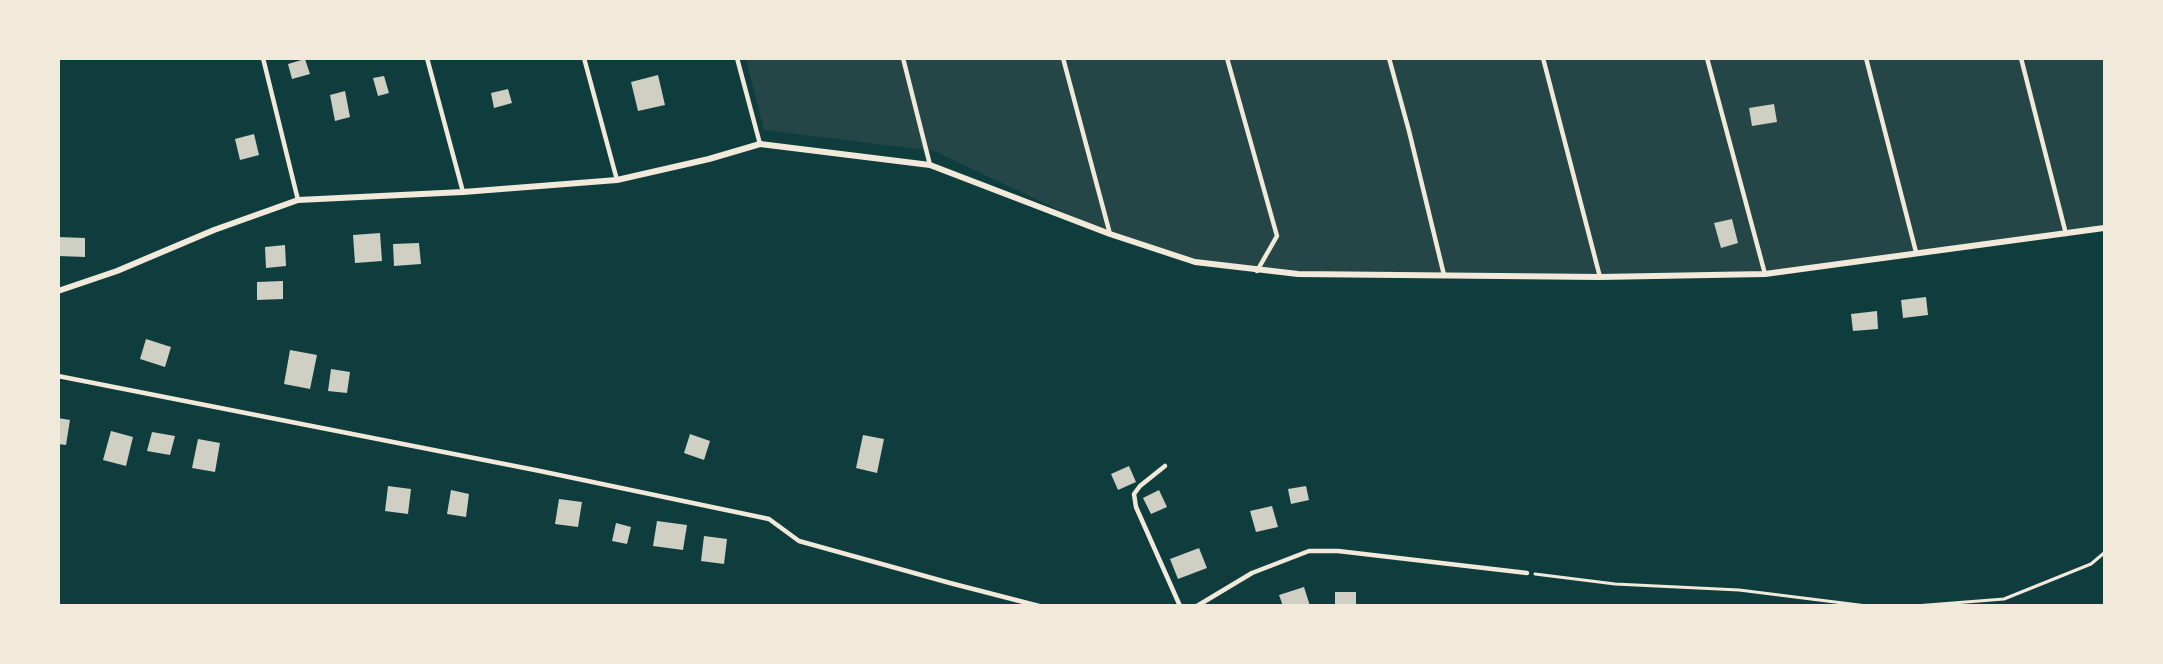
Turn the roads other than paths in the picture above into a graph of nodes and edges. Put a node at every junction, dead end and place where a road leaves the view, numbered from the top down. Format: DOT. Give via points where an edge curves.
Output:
graph roads {
  1 [pos="263,58"];
  2 [pos="427,58"];
  3 [pos="584,58"];
  4 [pos="737,58"];
  5 [pos="903,58"];
  6 [pos="1063,58"];
  7 [pos="1227,58"];
  8 [pos="1389,58"];
  9 [pos="1543,58"];
  10 [pos="1707,58"];
  11 [pos="1866,58"];
  12 [pos="2021,58"];
  13 [pos="759,144"];
  14 [pos="930,165"];
  15 [pos="617,180"];
  16 [pos="464,192"];
  17 [pos="298,200"];
  18 [pos="2104,228"];
  19 [pos="1110,234"];
  20 [pos="2066,234"];
  21 [pos="1916,252"];
  22 [pos="1257,271"];
  23 [pos="1765,273"];
  24 [pos="1443,275"];
  25 [pos="1600,276"];
  26 [pos="58,291"];
  27 [pos="58,376"];
  28 [pos="1165,466"];
  29 [pos="1527,573"];
  30 [pos="1039,606"];
  31 [pos="1180,606"];
  32 [pos="1197,606"];
  1 -- 17 [label="lane"];
  2 -- 16 [label="lane"];
  3 -- 15 [label="lane"];
  4 -- 13 [label="lane"];
  5 -- 14 [label="lane"];
  6 -- 19 [label="lane"];
  7 -- 22 [label="lane" via="1276,236"];
  8 -- 24 [label="lane"];
  9 -- 25 [label="lane"];
  10 -- 23 [label="lane"];
  11 -- 21 [label="lane"];
  12 -- 20 [label="lane"];
  13 -- 14 [label="street"];
  13 -- 15 [label="street"];
  14 -- 19 [label="street"];
  15 -- 16 [label="street"];
  16 -- 17 [label="street"];
  17 -- 26 [label="street"];
  18 -- 20 [label="street"];
  19 -- 22 [label="street" via="1195,262"];
  20 -- 21 [label="street"];
  21 -- 23 [label="street"];
  22 -- 24 [label="street"];
  23 -- 25 [label="street"];
  24 -- 25 [label="street"];
  27 -- 30 [label="lane" via="769,519 799,541"];
  28 -- 31 [label="lane" via="1134,494 1136,507"];
  29 -- 32 [label="lane" via="1309,551 1252,573"];
}
